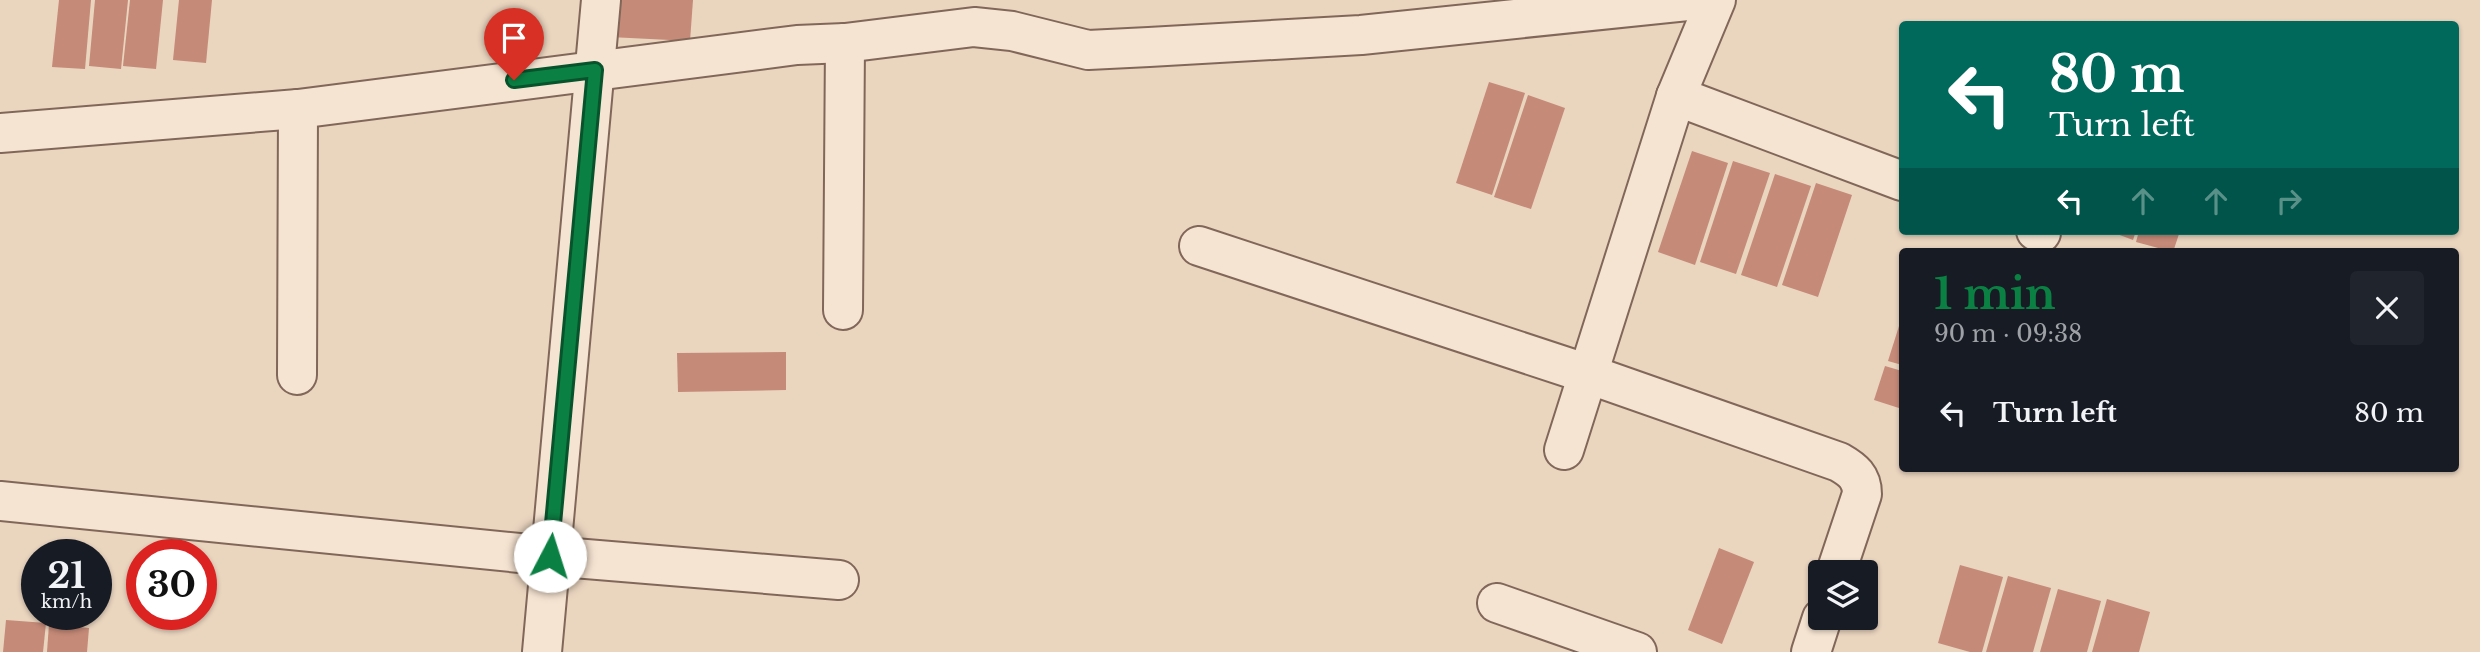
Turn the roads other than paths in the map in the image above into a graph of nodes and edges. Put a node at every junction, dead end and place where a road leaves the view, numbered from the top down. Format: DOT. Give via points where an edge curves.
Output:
graph roads {
  1 [pos="601,0"];
  2 [pos="1697,0"];
  3 [pos="1716,0"];
  4 [pos="975,14"];
  5 [pos="845,43"];
  6 [pos="595,70"];
  7 [pos="1676,96"];
  8 [pos="298,109"];
  9 [pos="0,133"];
  10 [pos="1899,180"];
  11 [pos="1199,246"];
  12 [pos="844,310"];
  13 [pos="1588,374"];
  14 [pos="297,375"];
  15 [pos="1564,450"];
  16 [pos="0,501"];
  17 [pos="550,556"];
  18 [pos="1840,560"];
  19 [pos="839,580"];
  20 [pos="1497,603"];
  21 [pos="1818,630"];
  22 [pos="542,652"];
  23 [pos="1637,652"];
  24 [pos="1811,652"];
  1 -- 6 [label="street"];
  2 -- 4 [label="street" via="1361,35 1088,50 1012,31"];
  3 -- 7 [label="street"];
  4 -- 5 [label="street"];
  5 -- 6 [label="street"];
  5 -- 12 [label="street"];
  6 -- 8 [label="street"];
  6 -- 17 [label="street"];
  7 -- 10 [label="street"];
  7 -- 13 [label="street"];
  8 -- 9 [label="street"];
  8 -- 14 [label="street"];
  11 -- 13 [label="street"];
  13 -- 15 [label="street"];
  13 -- 18 [label="street" via="1855,471 1862,494"];
  16 -- 17 [label="street"];
  17 -- 19 [label="street"];
  17 -- 22 [label="street"];
  20 -- 23 [label="street"];
  21 -- 24 [label="street"];
}
